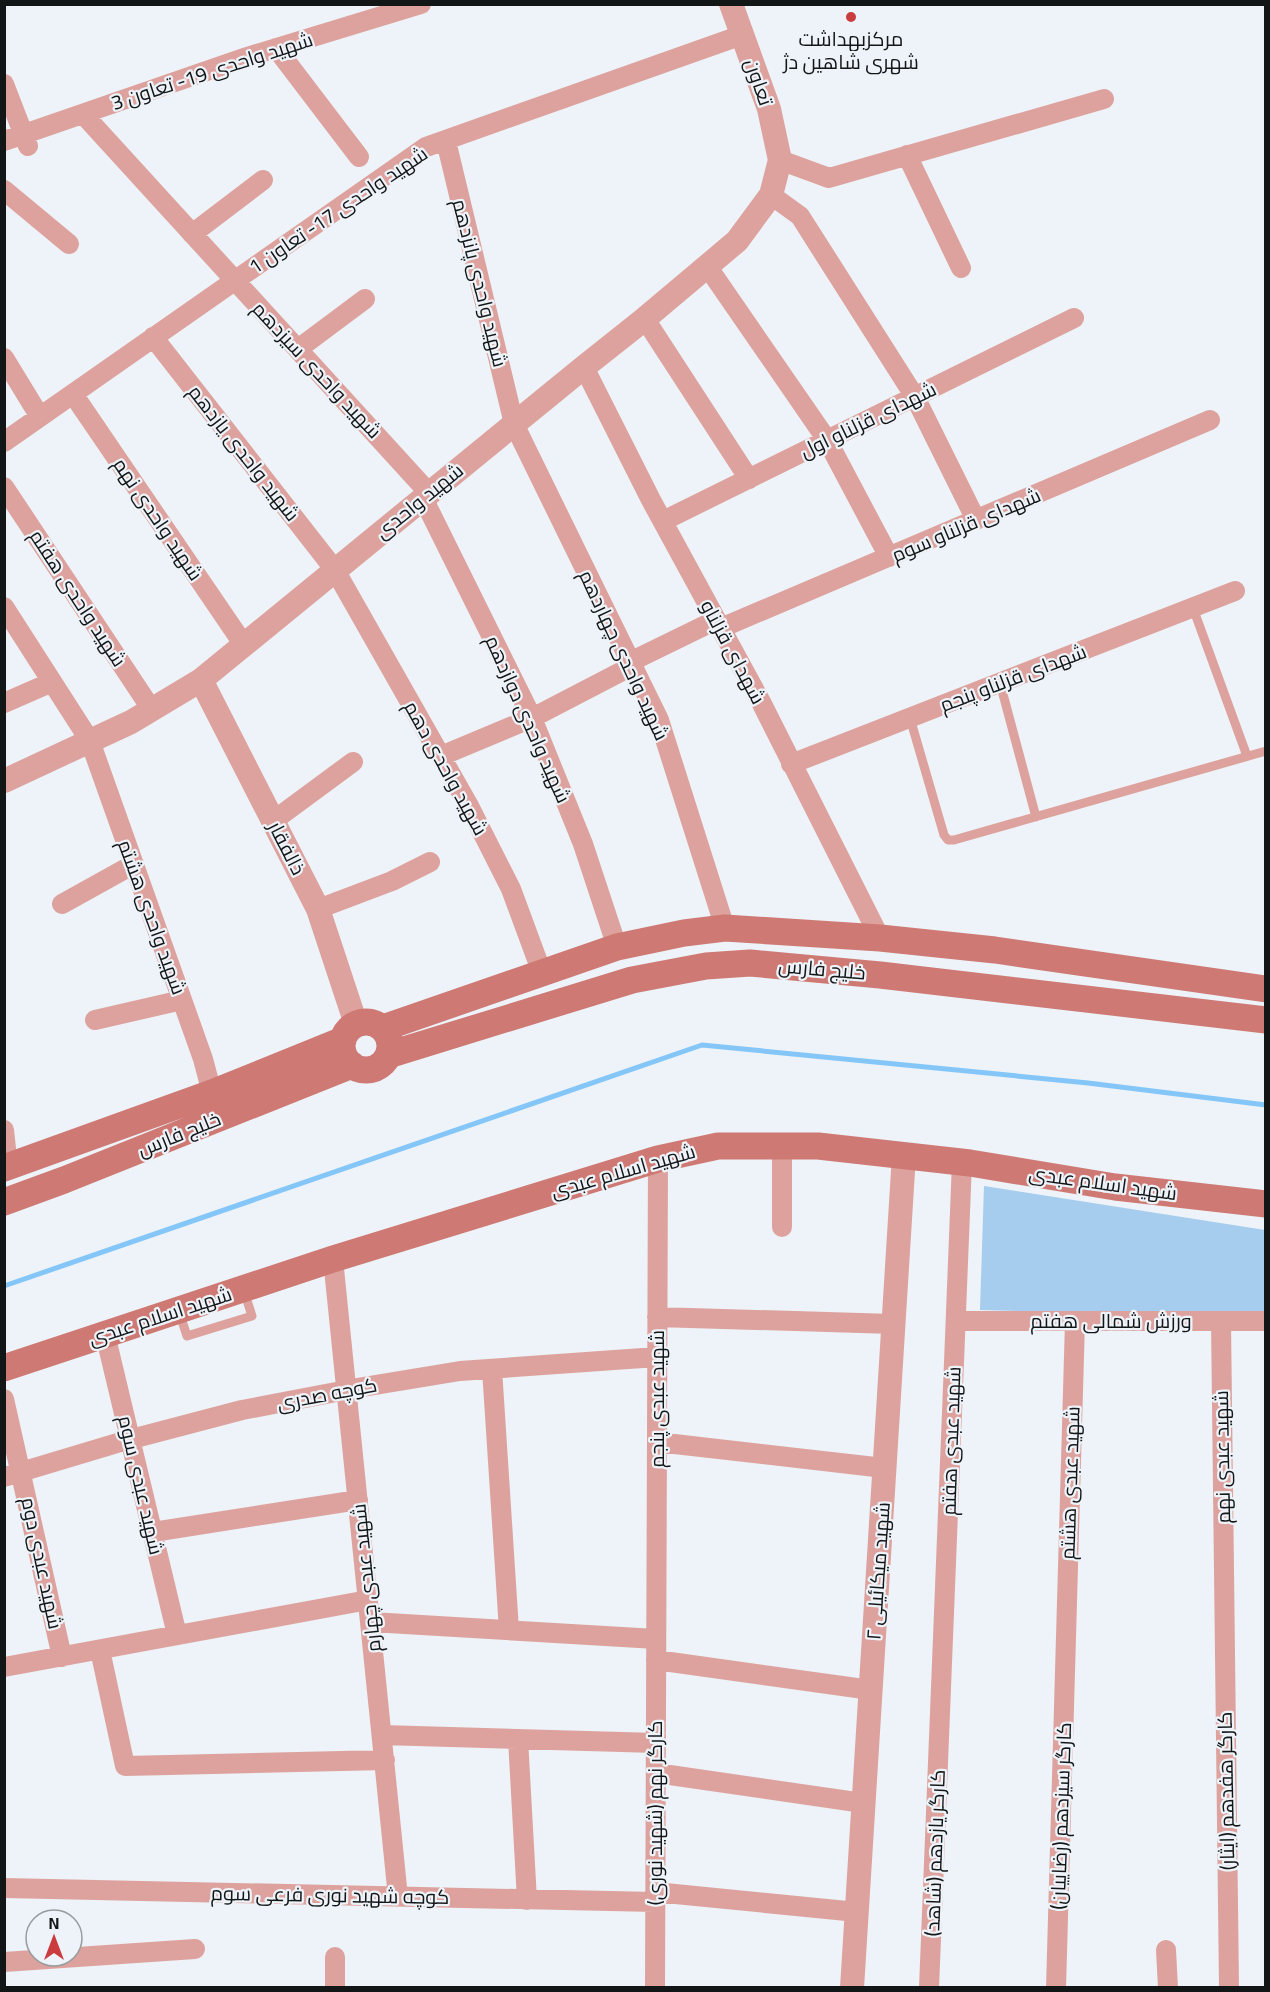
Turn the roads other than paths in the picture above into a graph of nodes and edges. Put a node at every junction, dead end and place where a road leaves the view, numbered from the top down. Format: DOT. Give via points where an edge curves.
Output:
graph roads {
  1 [pos="421,4"];
  2 [pos="731,4"];
  3 [pos="742,35"];
  4 [pos="276,48"];
  5 [pos="4,84"];
  6 [pos="1104,99"];
  7 [pos="83,114"];
  8 [pos="26,140"];
  9 [pos="4,141"];
  10 [pos="446,141"];
  11 [pos="907,155"];
  12 [pos="359,157"];
  13 [pos="780,160"];
  14 [pos="263,180"];
  15 [pos="4,190"];
  16 [pos="771,195"];
  17 [pos="192,234"];
  18 [pos="69,244"];
  19 [pos="707,266"];
  20 [pos="961,268"];
  21 [pos="234,280"];
  22 [pos="365,299"];
  23 [pos="1074,318"];
  24 [pos="645,319"];
  25 [pos="153,337"];
  26 [pos="298,350"];
  27 [pos="4,358"];
  28 [pos="584,367"];
  29 [pos="74,394"];
  30 [pos="915,397"];
  31 [pos="40,417"];
  32 [pos="1210,420"];
  33 [pos="514,424"];
  34 [pos="827,440"];
  35 [pos="4,442"];
  36 [pos="749,479"];
  37 [pos="4,487"];
  38 [pos="426,495"];
  39 [pos="976,520"];
  40 [pos="663,521"];
  41 [pos="889,557"];
  42 [pos="335,570"];
  43 [pos="1235,591"];
  44 [pos="4,607"];
  45 [pos="1193,608"];
  46 [pos="719,624"];
  47 [pos="243,645"];
  48 [pos="631,664"];
  49 [pos="201,680"];
  50 [pos="52,681"];
  51 [pos="1000,683"];
  52 [pos="4,703"];
  53 [pos="152,710"];
  54 [pos="532,718"];
  55 [pos="910,718"];
  56 [pos="90,741"];
  57 [pos="1266,751"];
  58 [pos="441,756"];
  59 [pos="1247,756"];
  60 [pos="353,762"];
  61 [pos="792,764"];
  62 [pos="4,781"];
  63 [pos="1036,817"];
  64 [pos="273,821"];
  65 [pos="430,862"];
  66 [pos="134,864"];
  67 [pos="62,904"];
  68 [pos="318,909"];
  69 [pos="725,928"];
  70 [pos="880,938"];
  71 [pos="617,947"];
  72 [pos="542,973"];
  73 [pos="1266,989"];
  74 [pos="182,1000"];
  75 [pos="95,1020"];
  76 [pos="1266,1020"];
  77 [pos="383,1028"];
  78 [pos="349,1032"];
  79 [pos="388,1055"];
  80 [pos="352,1065"];
  81 [pos="212,1094"];
  82 [pos="4,1130"];
  83 [pos="782,1146"];
  84 [pos="904,1155"];
  85 [pos="658,1159"];
  86 [pos="962,1162"];
  87 [pos="6,1168"];
  88 [pos="4,1202"];
  89 [pos="1266,1204"];
  90 [pos="782,1227"];
  91 [pos="333,1259"];
  92 [pos="657,1317"];
  93 [pos="956,1321"];
  94 [pos="1075,1321"];
  95 [pos="1221,1321"];
  96 [pos="1266,1321"];
  97 [pos="893,1324"];
  98 [pos="105,1335"];
  99 [pos="657,1357"];
  100 [pos="4,1368"];
  101 [pos="492,1369"];
  102 [pos="346,1389"];
  103 [pos="4,1399"];
  104 [pos="131,1440"];
  105 [pos="657,1442"];
  106 [pos="884,1468"];
  107 [pos="13,1474"];
  108 [pos="358,1500"];
  109 [pos="153,1532"];
  110 [pos="1224,1594"];
  111 [pos="368,1600"];
  112 [pos="371,1622"];
  113 [pos="508,1630"];
  114 [pos="177,1635"];
  115 [pos="656,1640"];
  116 [pos="1066,1645"];
  117 [pos="100,1650"];
  118 [pos="62,1656"];
  119 [pos="656,1660"];
  120 [pos="4,1667"];
  121 [pos="871,1690"];
  122 [pos="940,1719"];
  123 [pos="382,1735"];
  124 [pos="518,1739"];
  125 [pos="656,1743"];
  126 [pos="385,1760"];
  127 [pos="656,1773"];
  128 [pos="864,1803"];
  129 [pos="4,1888"];
  130 [pos="398,1897"];
  131 [pos="655,1897"];
  132 [pos="527,1900"];
  133 [pos="857,1911"];
  134 [pos="195,1949"];
  135 [pos="1166,1950"];
  136 [pos="335,1957"];
  137 [pos="4,1962"];
  138 [pos="335,1988"];
  139 [pos="655,1988"];
  140 [pos="852,1988"];
  141 [pos="929,1988"];
  142 [pos="1056,1988"];
  143 [pos="1168,1988"];
  144 [pos="1229,1988"];
  1 -- 4 [label="street, شهید واحدی 19- تعاون 3"];
  2 -- 3 [label="street, تعاون"];
  3 -- 10 [label="street, شهید واحدی 17- تعاون 1"];
  3 -- 13 [label="street, تعاون" via="769,109"];
  4 -- 7 [label="street, شهید واحدی 19- تعاون 3"];
  4 -- 12 [label="street"];
  5 -- 8 [label="street"];
  6 -- 11 [label="street"];
  7 -- 8 [label="street, شهید واحدی 19- تعاون 3"];
  7 -- 17 [label="street, شهید واحدی سیزدهم"];
  8 -- 9 [label="street, شهید واحدی 19- تعاون 3"];
  10 -- 21 [label="street, شهید واحدی 17- تعاون 1" via="426,147"];
  10 -- 33 [label="street, شهید واحدی پانزدهم"];
  11 -- 13 [label="street" via="829,178"];
  11 -- 20 [label="street"];
  13 -- 16 [label="street, شهید واحدی"];
  14 -- 17 [label="street"];
  15 -- 18 [label="street"];
  16 -- 19 [label="street, شهید واحدی" via="737,241"];
  16 -- 30 [label="street" via="800,216"];
  17 -- 21 [label="street, شهید واحدی سیزدهم"];
  19 -- 24 [label="street, شهید واحدی"];
  19 -- 34 [label="street"];
  21 -- 25 [label="street, شهید واحدی 17- تعاون 1"];
  21 -- 26 [label="street, شهید واحدی سیزدهم"];
  22 -- 26 [label="street"];
  23 -- 30 [label="street, شهدای قزلناو اول"];
  24 -- 28 [label="street, شهید واحدی"];
  24 -- 36 [label="street"];
  25 -- 29 [label="street, شهید واحدی 17- تعاون 1"];
  25 -- 42 [label="street, شهید واحدی یازدهم"];
  26 -- 38 [label="street, شهید واحدی سیزدهم"];
  27 -- 31 [label="street"];
  28 -- 33 [label="street, شهید واحدی"];
  28 -- 40 [label="street, شهدای قزلناو"];
  29 -- 31 [label="street, شهید واحدی 17- تعاون 1"];
  29 -- 47 [label="street, شهید واحدی نهم"];
  30 -- 34 [label="street, شهدای قزلناو اول"];
  30 -- 39 [label="street"];
  31 -- 35 [label="street, شهید واحدی 17- تعاون 1"];
  32 -- 39 [label="street, شهدای قزلناو سوم"];
  33 -- 38 [label="street, شهید واحدی"];
  33 -- 48 [label="street, شهید واحدی چهاردهم"];
  34 -- 36 [label="street, شهدای قزلناو اول"];
  34 -- 41 [label="street"];
  36 -- 40 [label="street, شهدای قزلناو اول"];
  37 -- 53 [label="street, شهید واحدی هفتم"];
  38 -- 42 [label="street, شهید واحدی"];
  38 -- 54 [label="street, شهید واحدی دوازدهم"];
  39 -- 41 [label="street, شهدای قزلناو سوم"];
  40 -- 46 [label="street, شهدای قزلناو"];
  41 -- 46 [label="street, شهدای قزلناو سوم"];
  42 -- 47 [label="street, شهید واحدی"];
  42 -- 58 [label="street, شهید واحدی دهم"];
  43 -- 45 [label="street, شهدای قزلناو پنجم"];
  44 -- 50 [label="street, شهید واحدی هشتم"];
  45 -- 51 [label="street, شهدای قزلناو پنجم"];
  45 -- 59 [label="lane"];
  46 -- 48 [label="street, شهدای قزلناو سوم"];
  46 -- 61 [label="street, شهدای قزلناو"];
  47 -- 49 [label="street, شهید واحدی"];
  48 -- 54 [label="street, شهدای قزلناو سوم"];
  48 -- 69 [label="street, شهید واحدی چهاردهم" via="659,720"];
  49 -- 53 [label="street, شهید واحدی"];
  49 -- 64 [label="street, ذالفقار"];
  50 -- 52 [label="street"];
  50 -- 56 [label="street, شهید واحدی هشتم"];
  51 -- 55 [label="street, شهدای قزلناو پنجم"];
  51 -- 63 [label="lane"];
  53 -- 56 [label="street, شهید واحدی"];
  54 -- 58 [label="street, شهدای قزلناو سوم"];
  54 -- 71 [label="street, شهید واحدی دوازدهم" via="583,844"];
  55 -- 61 [label="street, شهدای قزلناو پنجم"];
  55 -- 63 [label="lane" via="948,840"];
  56 -- 62 [label="street, شهید واحدی"];
  56 -- 66 [label="street, شهید واحدی هشتم"];
  57 -- 59 [label="lane"];
  58 -- 72 [label="street, شهید واحدی دهم" via="511,889"];
  59 -- 63 [label="lane"];
  60 -- 64 [label="street"];
  61 -- 70 [label="street, شهدای قزلناو"];
  64 -- 68 [label="street, ذالفقار"];
  65 -- 68 [label="street" via="392,882"];
  66 -- 67 [label="street"];
  66 -- 74 [label="street, شهید واحدی هشتم"];
  68 -- 78 [label="street, ذالفقار"];
  69 -- 70 [label="main road"];
  69 -- 71 [label="main road"];
  70 -- 73 [label="main road" via="995,950"];
  71 -- 72 [label="main road"];
  72 -- 77 [label="main road"];
  74 -- 75 [label="street"];
  74 -- 81 [label="street, شهید واحدی هشتم"];
  76 -- 79 [label="main road, خلیج فارس" via="750,963 706,966 632,980"];
  77 -- 78 [label="main road" via="370,1022"];
  77 -- 79 [label="main road" via="390,1040"];
  78 -- 80 [label="main road" via="344,1054"];
  78 -- 81 [label="main road, خلیج فارس"];
  79 -- 80 [label="main road" via="373,1069"];
  80 -- 88 [label="main road, خلیج فارس"];
  81 -- 87 [label="main road, خلیج فارس"];
  82 -- 87 [label="street"];
  83 -- 84 [label="main road, شهید اسلام عبدی"];
  83 -- 85 [label="main road, شهید اسلام عبدی" via="718,1146"];
  83 -- 90 [label="street"];
  84 -- 86 [label="main road, شهید اسلام عبدی"];
  84 -- 97 [label="street, شهید میکائیلی ۲"];
  85 -- 91 [label="main road, شهید اسلام عبدی"];
  85 -- 92 [label="street, شهید عبدی پنجم"];
  86 -- 89 [label="main road, شهید اسلام عبدی" via="1115,1187"];
  86 -- 93 [label="street, شهید عبدی هفتم"];
  91 -- 98 [label="main road, شهید اسلام عبدی"];
  91 -- 102 [label="street, شهید عبدی چهارم"];
  92 -- 97 [label="street"];
  92 -- 99 [label="street, شهید عبدی پنجم"];
  93 -- 94 [label="street, ورزش شمالی هفتم"];
  93 -- 122 [label="street, شهید عبدی هفتم"];
  94 -- 95 [label="street, ورزش شمالی هفتم"];
  94 -- 116 [label="street, شهید عبدی هشتم"];
  95 -- 96 [label="street, ورزش شمالی هفتم"];
  95 -- 110 [label="street, شهید عبدی نهم"];
  97 -- 106 [label="street, شهید میکائیلی ۲"];
  98 -- 100 [label="main road, شهید اسلام عبدی"];
  98 -- 104 [label="street, شهید عبدی سوم"];
  99 -- 101 [label="street, کوچه صدری"];
  99 -- 105 [label="street, شهید عبدی پنجم"];
  101 -- 102 [label="street, کوچه صدری"];
  101 -- 113 [label="street"];
  102 -- 104 [label="street, کوچه صدری" via="242,1410"];
  102 -- 108 [label="street, شهید عبدی چهارم"];
  103 -- 107 [label="street, شهید عبدی دوم"];
  104 -- 107 [label="street, کوچه صدری"];
  104 -- 109 [label="street, شهید عبدی سوم"];
  105 -- 106 [label="street"];
  105 -- 115 [label="street, شهید عبدی پنجم"];
  106 -- 121 [label="street, شهید میکائیلی ۲"];
  107 -- 118 [label="street, شهید عبدی دوم"];
  108 -- 109 [label="street"];
  108 -- 111 [label="street, شهید عبدی چهارم"];
  109 -- 114 [label="street, شهید عبدی سوم"];
  110 -- 144 [label="street, کارگر هفدهم (ایثار)"];
  111 -- 112 [label="street, شهید عبدی چهارم"];
  111 -- 114 [label="street"];
  112 -- 113 [label="street"];
  112 -- 123 [label="street, شهید عبدی چهارم"];
  113 -- 115 [label="street"];
  114 -- 117 [label="street"];
  115 -- 119 [label="street, کارگر نهم (شهید نوری)"];
  116 -- 142 [label="street, کارگر سیزدهم (رضاییان)"];
  117 -- 118 [label="street"];
  117 -- 126 [label="street" via="124,1766"];
  118 -- 120 [label="street"];
  119 -- 121 [label="street"];
  119 -- 125 [label="street, کارگر نهم (شهید نوری)"];
  121 -- 128 [label="street, شهید میکائیلی ۲"];
  122 -- 141 [label="street, کارگر یازدهم (شاهد)"];
  123 -- 124 [label="street"];
  123 -- 126 [label="street, شهید عبدی چهارم"];
  124 -- 125 [label="street"];
  124 -- 132 [label="street"];
  125 -- 127 [label="street, کارگر نهم (شهید نوری)"];
  126 -- 130 [label="street, شهید عبدی چهارم"];
  127 -- 128 [label="street"];
  127 -- 131 [label="street, کارگر نهم (شهید نوری)"];
  128 -- 133 [label="street, شهید میکائیلی ۲"];
  129 -- 130 [label="street, کوچه شهید نوری فرعی سوم"];
  130 -- 132 [label="street, کوچه شهید نوری فرعی سوم"];
  131 -- 132 [label="street, کوچه شهید نوری فرعی سوم"];
  131 -- 133 [label="street, کوچه شهید نوری فرعی سوم"];
  131 -- 139 [label="street, کارگر نهم (شهید نوری)"];
  133 -- 140 [label="street, شهید میکائیلی ۲"];
  134 -- 137 [label="street"];
  135 -- 143 [label="street"];
  136 -- 138 [label="street"];
}
